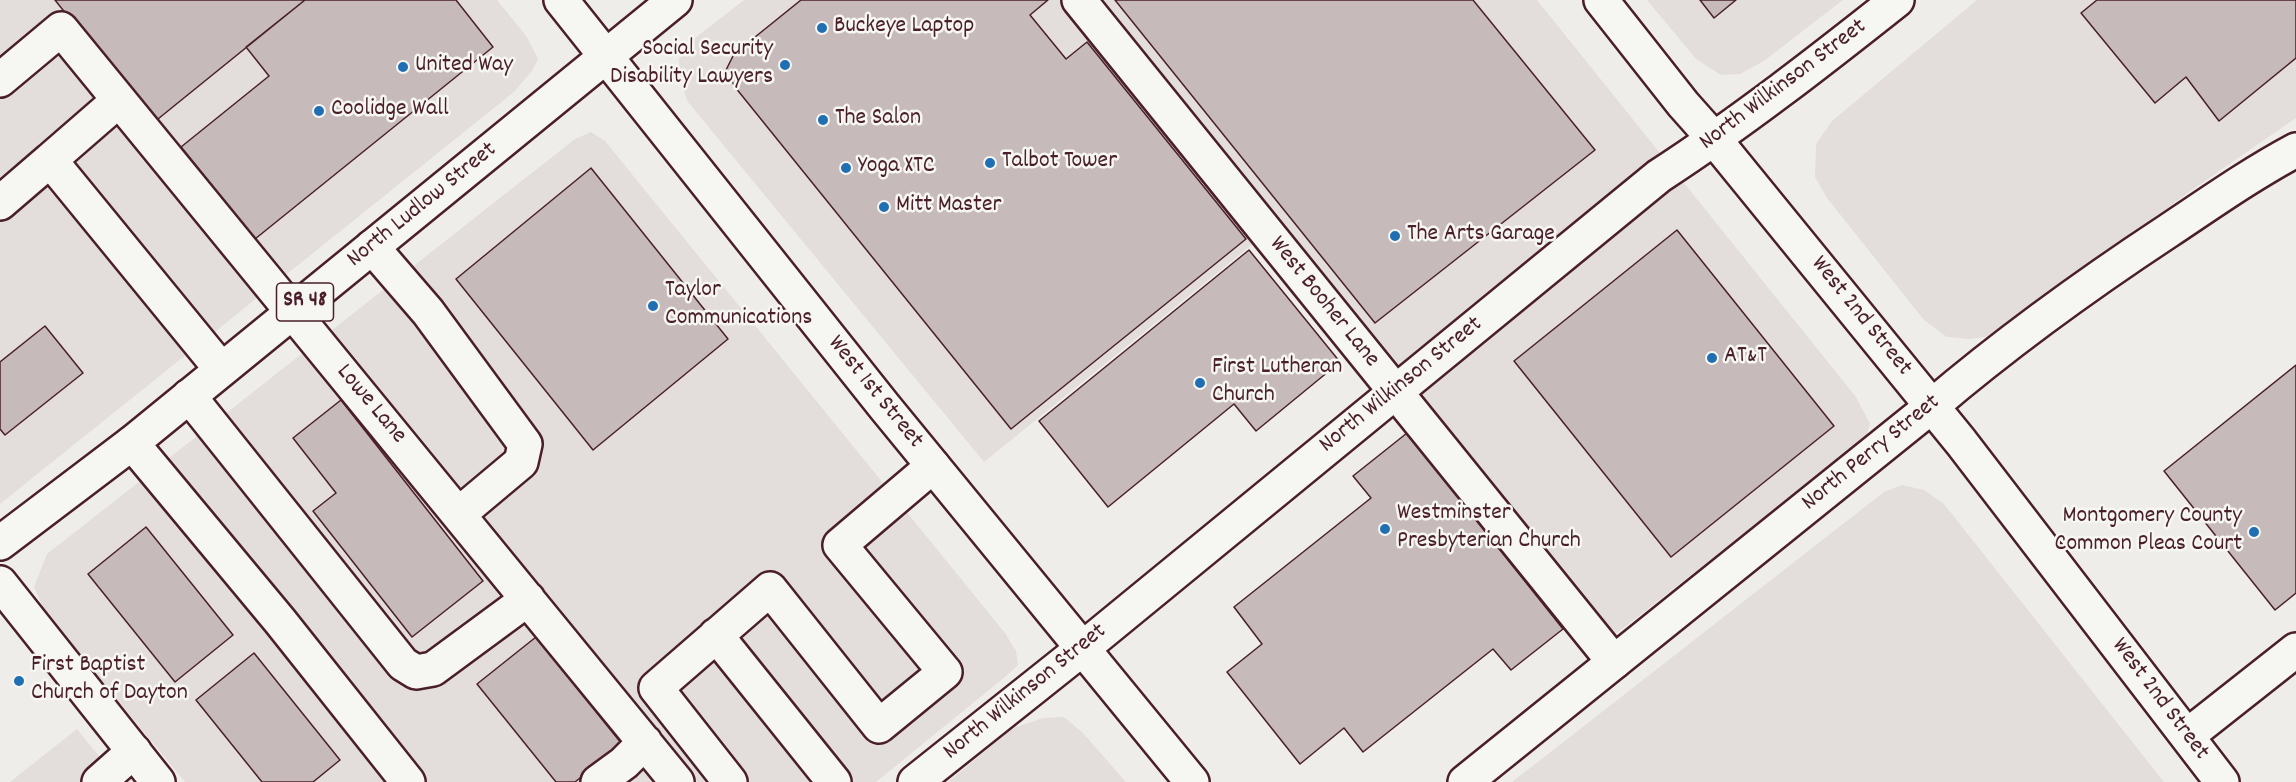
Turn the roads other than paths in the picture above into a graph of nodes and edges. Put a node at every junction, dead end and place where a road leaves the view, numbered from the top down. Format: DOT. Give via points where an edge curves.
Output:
graph roads {
  1 [pos="561,0"];
  2 [pos="675,0"];
  3 [pos="1079,0"];
  4 [pos="1601,0"];
  5 [pos="1897,0"];
  6 [pos="605,56"];
  7 [pos="0,80"];
  8 [pos="119,100"];
  9 [pos="1716,140"];
  10 [pos="2296,150"];
  11 [pos="50,160"];
  12 [pos="0,203"];
  13 [pos="372,247"];
  14 [pos="292,313"];
  15 [pos="221,369"];
  16 [pos="1395,392"];
  17 [pos="189,396"];
  18 [pos="1932,406"];
  19 [pos="132,442"];
  20 [pos="933,466"];
  21 [pos="459,514"];
  22 [pos="0,543"];
  23 [pos="0,583"];
  24 [pos="528,599"];
  25 [pos="716,636"];
  26 [pos="1082,649"];
  27 [pos="2296,650"];
  28 [pos="1614,662"];
  29 [pos="2187,736"];
  30 [pos="645,742"];
  31 [pos="145,772"];
  32 [pos="99,782"];
  33 [pos="408,782"];
  34 [pos="598,782"];
  35 [pos="677,782"];
  36 [pos="730,782"];
  37 [pos="834,782"];
  38 [pos="915,782"];
  39 [pos="1192,782"];
  40 [pos="1465,782"];
  41 [pos="2222,782"];
  1 -- 6 [label="main road, West 1st Street"];
  2 -- 6 [label="main road, North Ludlow Street / SR 48"];
  3 -- 16 [label="main road, West Booher Lane"];
  4 -- 9 [label="main road, West 2nd Street"];
  5 -- 9 [label="main road, North Wilkinson Street"];
  6 -- 13 [label="main road, North Ludlow Street / SR 48"];
  6 -- 20 [label="main road, West 1st Street"];
  7 -- 8 [label="main road, Lowe Lane" via="61,29"];
  8 -- 11 [label="main road"];
  8 -- 14 [label="main road, Lowe Lane"];
  9 -- 16 [label="main road, North Wilkinson Street" via="1659,176"];
  9 -- 18 [label="main road, West 2nd Street"];
  10 -- 18 [label="main road, North Perry Street" via="2265,166 2101,275 1985,360"];
  11 -- 12 [label="main road"];
  11 -- 15 [label="main road"];
  13 -- 14 [label="main road, North Ludlow Street / SR 48"];
  13 -- 21 [label="main road" via="428,312 525,444 521,462"];
  14 -- 15 [label="main road, North Ludlow Street / SR 48"];
  14 -- 21 [label="main road, Lowe Lane"];
  15 -- 17 [label="main road, North Ludlow Street / SR 48"];
  16 -- 26 [label="main road, North Wilkinson Street"];
  16 -- 28 [label="main road, West Booher Lane"];
  17 -- 19 [label="main road, North Ludlow Street / SR 48"];
  17 -- 24 [label="main road" via="403,664 416,672 433,669"];
  18 -- 28 [label="main road, North Perry Street"];
  18 -- 29 [label="main road, West 2nd Street"];
  19 -- 22 [label="main road, North Ludlow Street / SR 48"];
  19 -- 33 [label="main road"];
  20 -- 25 [label="main road" via="840,545 945,672 879,726 770,589"];
  20 -- 26 [label="main road, West 1st Street"];
  21 -- 24 [label="main road, Lowe Lane"];
  23 -- 31 [label="main road"];
  24 -- 30 [label="main road, Lowe Lane"];
  25 -- 36 [label="main road" via="656,688"];
  25 -- 37 [label="main road"];
  26 -- 38 [label="main road, North Wilkinson Street"];
  26 -- 39 [label="main road, West 1st Street"];
  27 -- 29 [label="main road"];
  28 -- 40 [label="main road, North Perry Street"];
  29 -- 41 [label="main road, West 2nd Street"];
  30 -- 34 [label="main road"];
  30 -- 35 [label="main road, Lowe Lane"];
  31 -- 32 [label="main road"];
}
